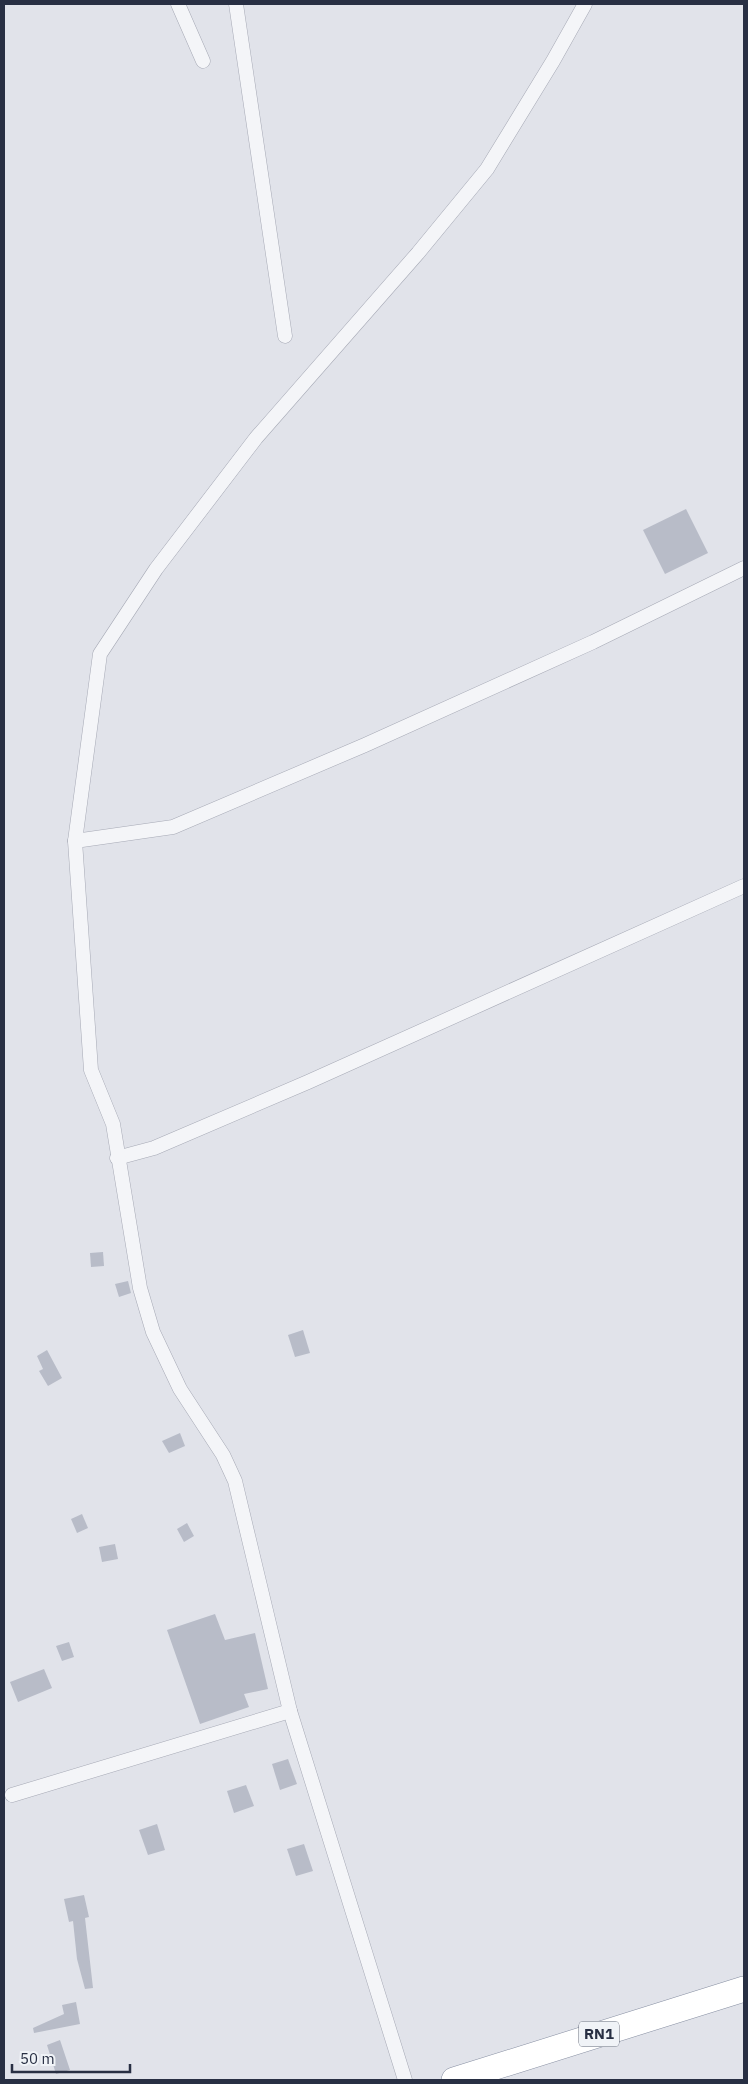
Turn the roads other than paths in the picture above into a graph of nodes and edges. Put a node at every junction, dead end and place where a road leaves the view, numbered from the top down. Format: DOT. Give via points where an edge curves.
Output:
graph roads {
  1 [pos="178,4"];
  2 [pos="236,4"];
  3 [pos="585,4"];
  4 [pos="203,61"];
  5 [pos="285,336"];
  6 [pos="744,568"];
  7 [pos="75,841"];
  8 [pos="744,886"];
  9 [pos="117,1158"];
  10 [pos="290,1711"];
  11 [pos="12,1795"];
  12 [pos="744,1989"];
  13 [pos="406,2080"];
  14 [pos="454,2080"];
  1 -- 4 [label="street"];
  2 -- 5 [label="street"];
  3 -- 7 [label="street" via="487,169 256,438 156,569 100,654"];
  6 -- 7 [label="street" via="584,646 373,742 173,827"];
  7 -- 9 [label="street" via="91,1070 113,1124"];
  8 -- 9 [label="street" via="308,1082 154,1148"];
  9 -- 10 [label="street" via="140,1288 153,1332 180,1389 236,1481"];
  10 -- 11 [label="street"];
  10 -- 13 [label="street"];
  12 -- 14 [label="highway, RN1"];
}
